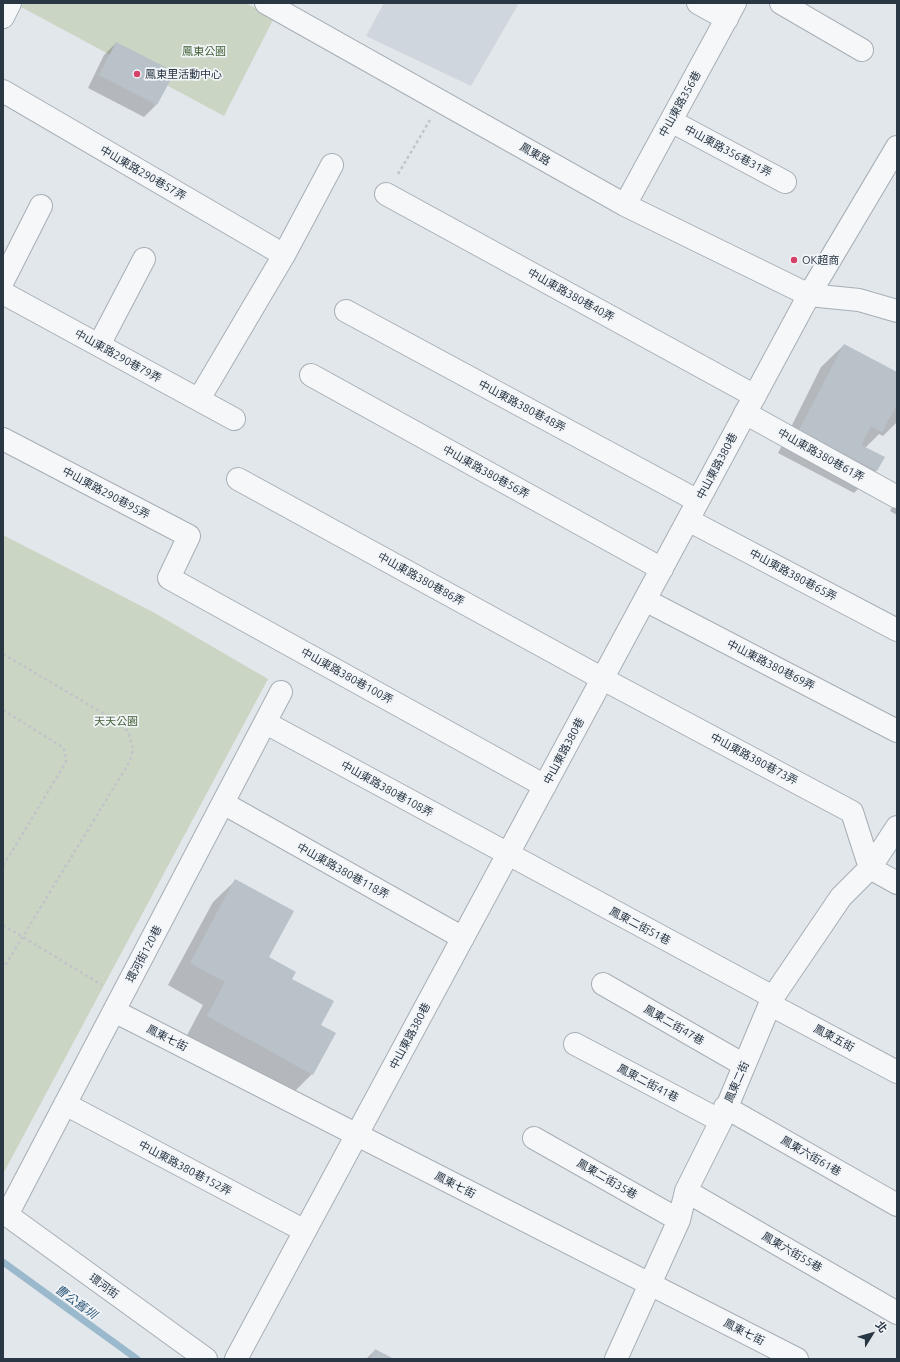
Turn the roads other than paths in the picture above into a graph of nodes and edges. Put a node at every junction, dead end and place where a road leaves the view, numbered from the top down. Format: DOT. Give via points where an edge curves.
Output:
graph roads {
  1 [pos="10,3"];
  2 [pos="266,3"];
  3 [pos="698,3"];
  4 [pos="781,3"];
  5 [pos="731,11"];
  6 [pos="3,17"];
  7 [pos="862,50"];
  8 [pos="3,91"];
  9 [pos="671,121"];
  10 [pos="897,147"];
  11 [pos="332,165"];
  12 [pos="785,182"];
  13 [pos="386,194"];
  14 [pos="625,205"];
  15 [pos="41,206"];
  16 [pos="284,255"];
  17 [pos="144,259"];
  18 [pos="3,281"];
  19 [pos="3,293"];
  20 [pos="809,296"];
  21 [pos="346,311"];
  22 [pos="897,311"];
  23 [pos="99,345"];
  24 [pos="311,375"];
  25 [pos="199,399"];
  26 [pos="750,405"];
  27 [pos="234,419"];
  28 [pos="3,439"];
  29 [pos="238,479"];
  30 [pos="897,497"];
  31 [pos="693,510"];
  32 [pos="179,557"];
  33 [pos="662,569"];
  34 [pos="645,600"];
  35 [pos="897,630"];
  36 [pos="603,679"];
  37 [pos="281,692"];
  38 [pos="266,723"];
  39 [pos="897,731"];
  40 [pos="545,786"];
  41 [pos="223,803"];
  42 [pos="897,827"];
  43 [pos="508,855"];
  44 [pos="870,868"];
  45 [pos="897,883"];
  46 [pos="463,938"];
  47 [pos="603,984"];
  48 [pos="772,1001"];
  49 [pos="118,1004"];
  50 [pos="575,1044"];
  51 [pos="744,1065"];
  52 [pos="897,1072"];
  53 [pos="65,1104"];
  54 [pos="723,1114"];
  55 [pos="357,1136"];
  56 [pos="534,1138"];
  57 [pos="686,1191"];
  58 [pos="897,1205"];
  59 [pos="5,1214"];
  60 [pos="679,1220"];
  61 [pos="305,1231"];
  62 [pos="650,1285"];
  63 [pos="897,1313"];
  64 [pos="206,1359"];
  65 [pos="236,1359"];
  66 [pos="616,1359"];
  67 [pos="797,1359"];
  1 -- 6 [label="street"];
  2 -- 14 [label="street, 鳳東路"];
  3 -- 5 [label="street"];
  4 -- 7 [label="street"];
  5 -- 9 [label="street, 中山東路356巷"];
  8 -- 16 [label="street, 中山東路290巷57弄"];
  9 -- 12 [label="street, 中山東路356巷31弄"];
  9 -- 14 [label="street, 中山東路356巷"];
  10 -- 20 [label="street, 中山東路380巷"];
  11 -- 16 [label="street"];
  13 -- 26 [label="street, 中山東路380巷40弄"];
  14 -- 20 [label="street, 鳳東路"];
  15 -- 18 [label="street"];
  16 -- 25 [label="street"];
  17 -- 23 [label="street"];
  19 -- 23 [label="street, 中山東路290巷79弄"];
  20 -- 22 [label="street" via="859,300"];
  20 -- 26 [label="street, 中山東路380巷"];
  21 -- 31 [label="street, 中山東路380巷48弄"];
  23 -- 25 [label="street, 中山東路290巷79弄"];
  24 -- 33 [label="street, 中山東路380巷56弄"];
  25 -- 27 [label="street, 中山東路290巷79弄"];
  26 -- 30 [label="street, 中山東路380巷61弄"];
  26 -- 31 [label="street, 中山東路380巷"];
  28 -- 32 [label="street, 中山東路290巷95弄" via="189,536"];
  29 -- 36 [label="street, 中山東路380巷86弄"];
  31 -- 33 [label="street, 中山東路380巷"];
  31 -- 35 [label="street, 中山東路380巷65弄"];
  32 -- 40 [label="street, 中山東路380巷100弄" via="168,578"];
  33 -- 34 [label="street, 中山東路380巷"];
  34 -- 36 [label="street, 中山東路380巷"];
  34 -- 39 [label="street, 中山東路380巷69弄"];
  36 -- 40 [label="street, 中山東路380巷"];
  36 -- 44 [label="street, 中山東路380巷73弄" via="852,812"];
  37 -- 38 [label="street, 環河街120巷"];
  38 -- 41 [label="street, 環河街120巷"];
  38 -- 43 [label="street, 中山東路380巷108弄"];
  40 -- 43 [label="street, 中山東路380巷"];
  41 -- 46 [label="street, 中山東路380巷118弄"];
  41 -- 49 [label="street, 環河街120巷"];
  42 -- 44 [label="street, 鳳東二街"];
  43 -- 46 [label="street, 中山東路380巷"];
  43 -- 48 [label="street, 鳳東二街51巷"];
  44 -- 45 [label="street"];
  44 -- 48 [label="street, 鳳東二街" via="841,897"];
  46 -- 55 [label="street, 中山東路380巷"];
  47 -- 51 [label="street, 鳳東二街47巷"];
  48 -- 51 [label="street, 鳳東二街"];
  48 -- 52 [label="street, 鳳東五街"];
  49 -- 53 [label="street, 環河街120巷"];
  49 -- 55 [label="street, 鳳東七街"];
  50 -- 54 [label="street, 鳳東二街41巷"];
  51 -- 54 [label="street, 鳳東二街"];
  53 -- 59 [label="street, 環河街120巷"];
  53 -- 61 [label="street, 中山東路380巷152弄"];
  54 -- 57 [label="street, 鳳東二街"];
  54 -- 58 [label="street, 鳳東六街61巷"];
  55 -- 61 [label="street, 中山東路380巷"];
  55 -- 62 [label="street, 鳳東七街"];
  56 -- 60 [label="street, 鳳東二街35巷"];
  57 -- 60 [label="street, 鳳東二街"];
  57 -- 63 [label="street, 鳳東六街55巷"];
  59 -- 64 [label="street, 環河街"];
  60 -- 62 [label="street, 鳳東二街"];
  61 -- 65 [label="street, 中山東路380巷"];
  62 -- 66 [label="street, 鳳東二街"];
  62 -- 67 [label="street, 鳳東七街"];
}
